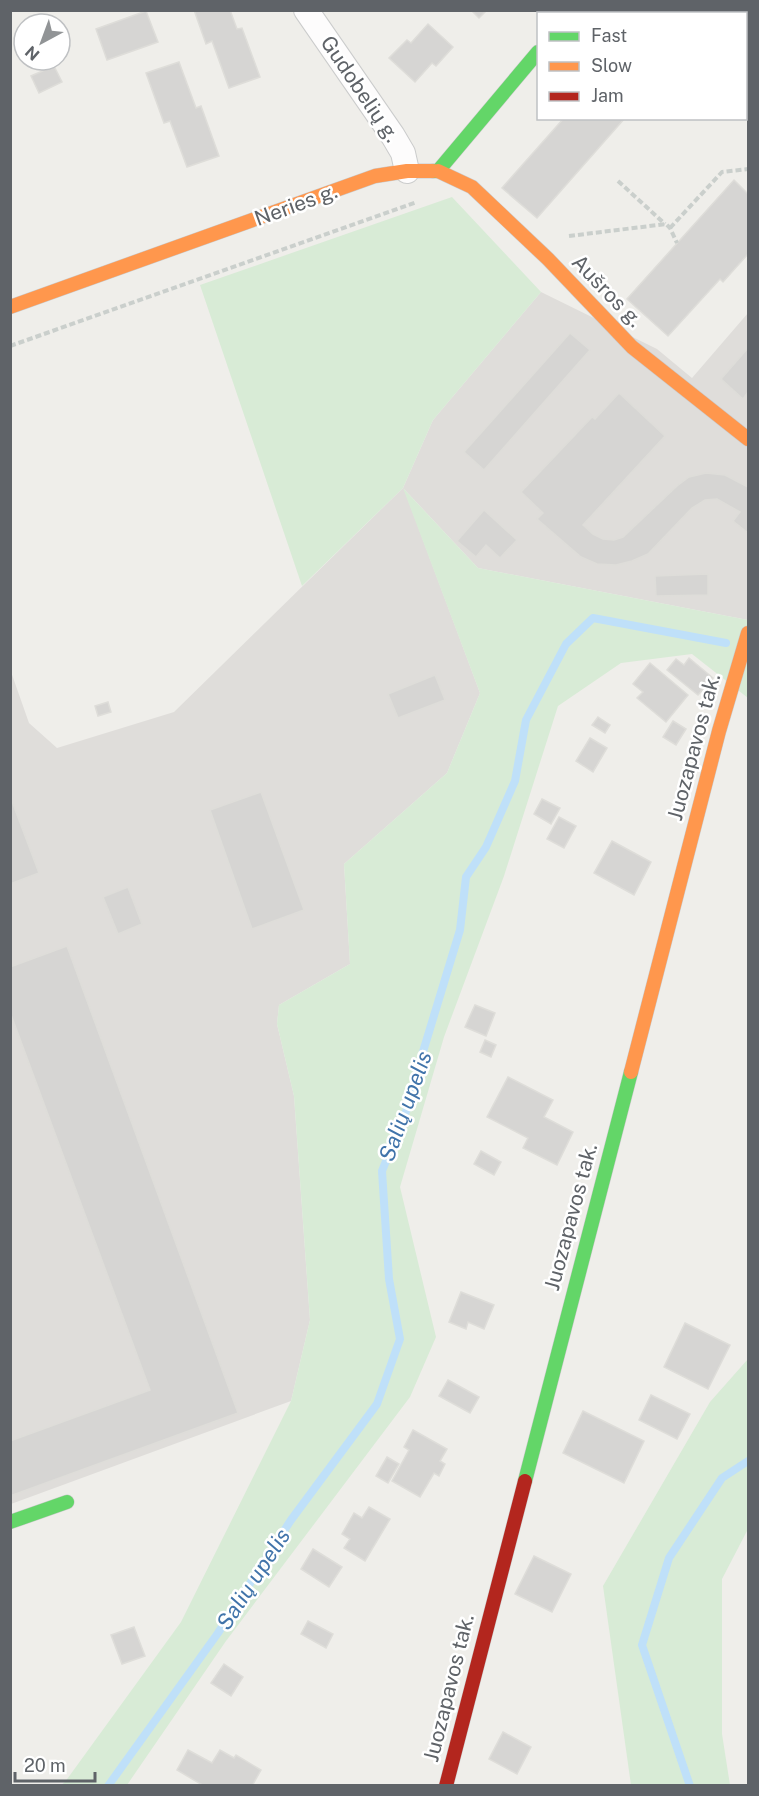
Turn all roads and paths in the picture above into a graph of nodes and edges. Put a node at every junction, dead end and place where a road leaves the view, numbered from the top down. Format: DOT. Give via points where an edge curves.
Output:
graph roads {
  1 [pos="306,10"];
  2 [pos="537,53"];
  3 [pos="748,169"];
  4 [pos="407,171"];
  5 [pos="438,171"];
  6 [pos="618,181"];
  7 [pos="426,199"];
  8 [pos="666,224"];
  9 [pos="670,228"];
  10 [pos="569,236"];
  11 [pos="677,243"];
  12 [pos="10,307"];
  13 [pos="10,346"];
  14 [pos="748,439"];
  15 [pos="748,633"];
  16 [pos="67,1502"];
  17 [pos="10,1522"];
  18 [pos="446,1785"];
  1 -- 4 [label="street, Gudobelių g." via="393,136"];
  2 -- 5 [label="street"];
  3 -- 9 [label="path" via="722,172"];
  4 -- 5 [label="street, Neries g."];
  4 -- 12 [label="street, Neries g." via="375,177"];
  5 -- 14 [label="street, Aušros g." via="472,187 632,347"];
  6 -- 8 [label="path"];
  7 -- 13 [label="path"];
  8 -- 9 [label="path"];
  8 -- 10 [label="path"];
  9 -- 11 [label="path"];
  15 -- 18 [label="street, Juozapavos tak."];
  16 -- 17 [label="street"];
}
